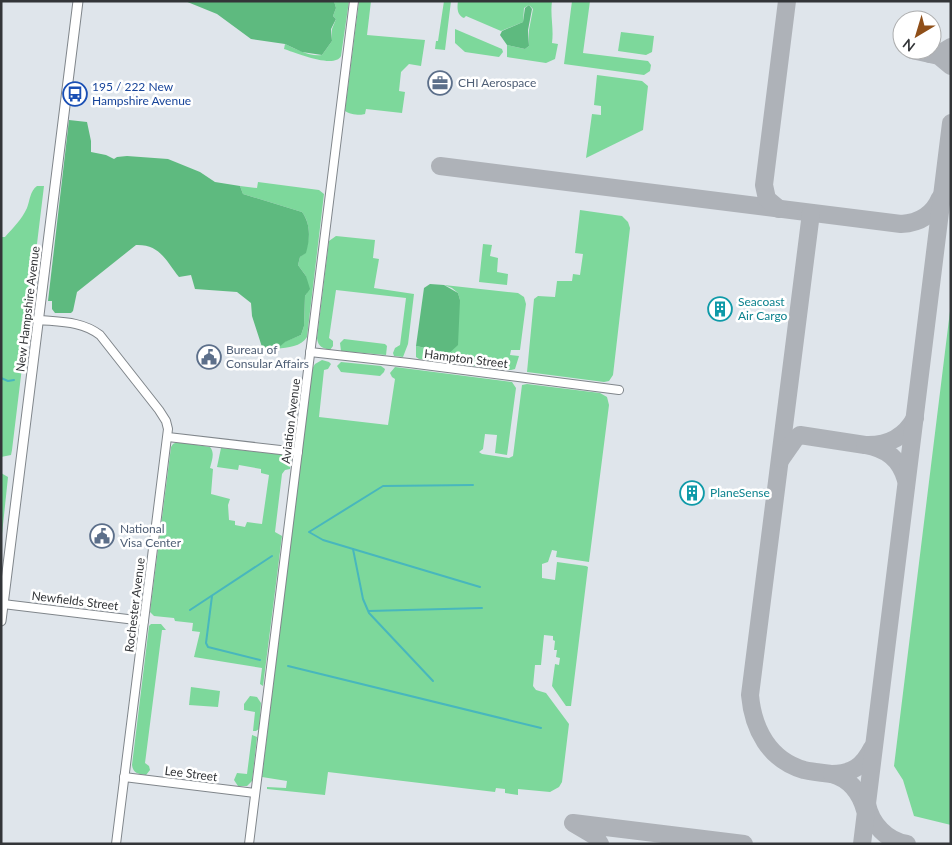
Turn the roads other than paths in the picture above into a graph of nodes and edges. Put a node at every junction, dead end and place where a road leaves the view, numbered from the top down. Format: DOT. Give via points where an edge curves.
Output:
graph roads {
  1 [pos="78,1"];
  2 [pos="354,1"];
  3 [pos="39,320"];
  4 [pos="310,352"];
  5 [pos="619,390"];
  6 [pos="168,437"];
  7 [pos="298,452"];
  8 [pos="3,604"];
  9 [pos="144,620"];
  10 [pos="1,621"];
  11 [pos="124,777"];
  12 [pos="255,793"];
  13 [pos="116,844"];
  14 [pos="248,844"];
  1 -- 3 [label="street, New Hampshire Avenue"];
  2 -- 4 [label="street, Aviation Avenue"];
  3 -- 6 [label="street, Rochester Avenue" via="77,324 100,335 162,414"];
  3 -- 8 [label="street, New Hampshire Avenue"];
  4 -- 5 [label="street, Hampton Street"];
  4 -- 7 [label="street, Aviation Avenue"];
  6 -- 7 [label="street"];
  6 -- 9 [label="street, Rochester Avenue"];
  7 -- 12 [label="street, Aviation Avenue"];
  8 -- 9 [label="street, Newfields Street"];
  8 -- 10 [label="street, New Hampshire Avenue"];
  9 -- 11 [label="street, Rochester Avenue"];
  11 -- 12 [label="street, Lee Street"];
  11 -- 13 [label="street, Rochester Avenue"];
  12 -- 14 [label="street, Aviation Avenue"];
}
